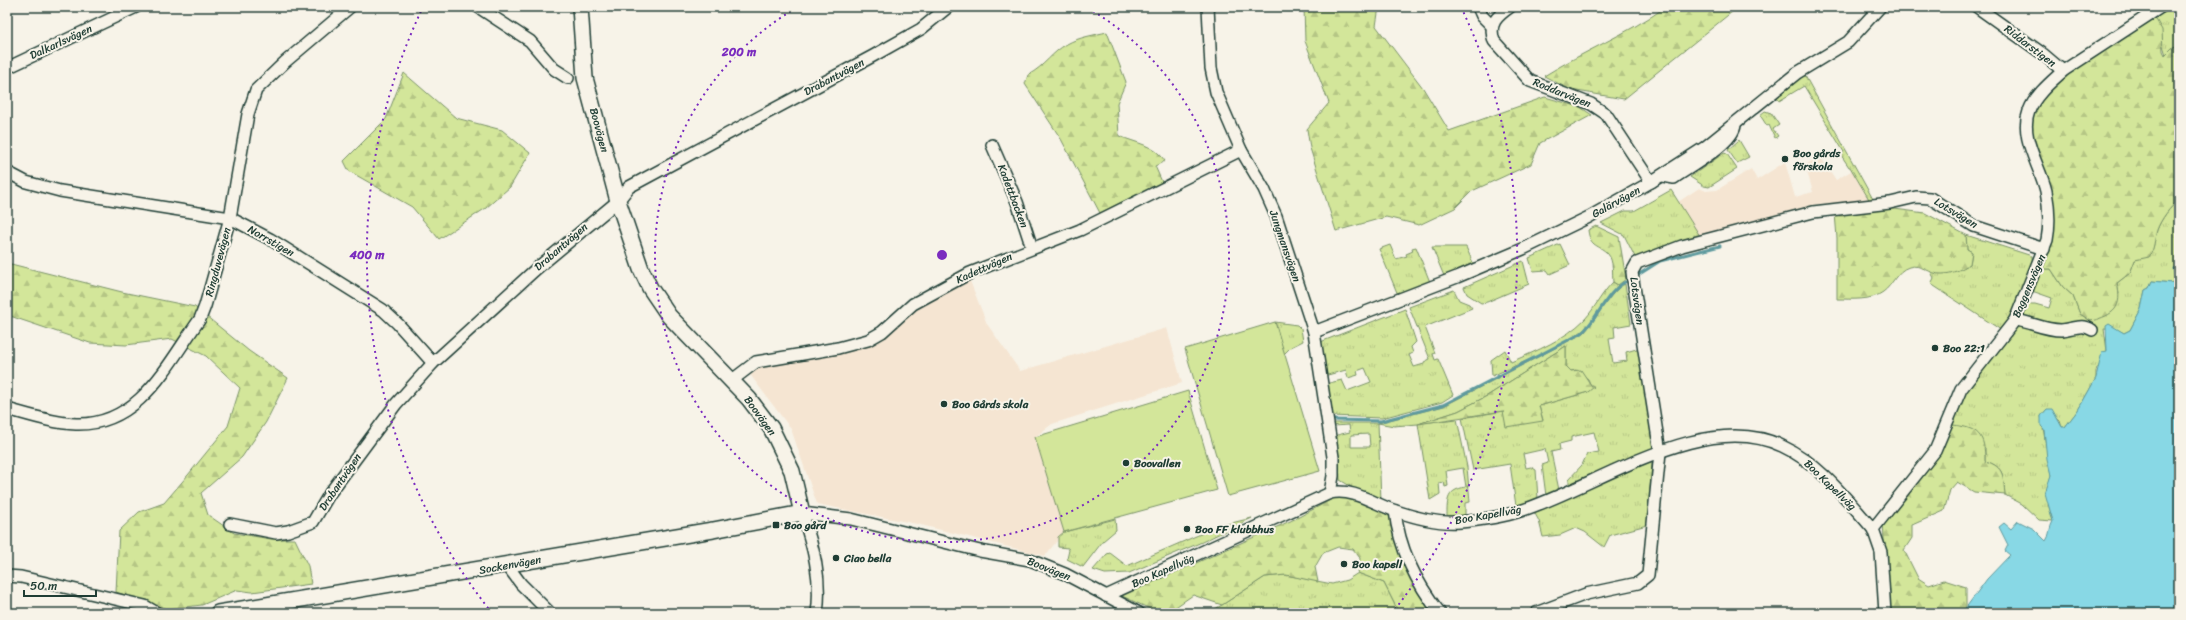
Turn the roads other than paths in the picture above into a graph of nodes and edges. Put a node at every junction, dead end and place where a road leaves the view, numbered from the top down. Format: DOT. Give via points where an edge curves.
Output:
graph roads {
  1 [pos="136,7"];
  2 [pos="350,7"];
  3 [pos="478,7"];
  4 [pos="580,7"];
  5 [pos="948,7"];
  6 [pos="1208,7"];
  7 [pos="1478,7"];
  8 [pos="1510,7"];
  9 [pos="1880,7"];
  10 [pos="1977,7"];
  11 [pos="2161,7"];
  12 [pos="1492,26"];
  13 [pos="7,68"];
  14 [pos="2063,71"];
  15 [pos="568,78"];
  16 [pos="992,145"];
  17 [pos="1241,150"];
  18 [pos="7,172"];
  19 [pos="1651,182"];
  20 [pos="618,201"];
  21 [pos="230,218"];
  22 [pos="1032,248"];
  23 [pos="2044,249"];
  24 [pos="2015,320"];
  25 [pos="2092,330"];
  26 [pos="1314,332"];
  27 [pos="432,363"];
  28 [pos="731,381"];
  29 [pos="7,409"];
  30 [pos="1660,452"];
  31 [pos="1330,493"];
  32 [pos="1394,511"];
  33 [pos="802,513"];
  34 [pos="230,524"];
  35 [pos="1873,529"];
  36 [pos="507,565"];
  37 [pos="7,576"];
  38 [pos="1106,596"];
  39 [pos="285,608"];
  40 [pos="1436,612"];
  41 [pos="157,613"];
  42 [pos="218,613"];
  43 [pos="550,613"];
  44 [pos="817,613"];
  45 [pos="1139,613"];
  46 [pos="1536,613"];
  47 [pos="1885,613"];
  1 -- 13 [label="street, Dalkarlsvägen"];
  2 -- 21 [label="street, Ringduvevägen" via="256,90 248,114"];
  3 -- 15 [label="street" via="530,41 554,69"];
  4 -- 20 [label="street, Boovägen" via="585,78"];
  5 -- 20 [label="street, Drabantvägen" via="921,29 629,187"];
  6 -- 17 [label="street, Jungmansvägen" via="1213,80 1222,108"];
  7 -- 12 [label="street" via="1482,16"];
  8 -- 12 [label="street" via="1494,20"];
  9 -- 19 [label="street, Galärvägen" via="1848,42 1797,73 1704,148"];
  10 -- 14 [label="street, Riddarstigen"];
  11 -- 14 [label="street, Baggensvägen"];
  12 -- 19 [label="street, Roddarvägen" via="1494,41 1530,81 1591,104 1606,114"];
  14 -- 23 [label="street, Baggensvägen" via="2037,98 2027,118 2026,130 2030,149 2046,191 2050,227"];
  16 -- 22 [label="street, Kadettbacken" via="1017,202"];
  17 -- 22 [label="street, Kadettvägen" via="1102,220"];
  17 -- 26 [label="street, Jungmansvägen" via="1264,189 1276,216"];
  18 -- 21 [label="street, Norrstigen" via="26,182 60,191"];
  19 -- 26 [label="street, Galärvägen" via="1589,217 1511,254"];
  20 -- 27 [label="street, Drabantvägen"];
  20 -- 28 [label="street, Boovägen" via="641,269 658,302 668,316"];
  21 -- 27 [label="street, Norrstigen" via="270,239 382,310 398,324"];
  21 -- 29 [label="street, Ringduvevägen" via="200,319 138,403 121,414 89,423 58,421"];
  22 -- 28 [label="street, Kadettvägen" via="970,273 913,304 882,332 868,340 838,348 756,362"];
  23 -- 24 [label="street, Baggensvägen"];
  23 -- 30 [label="street, Lotsvägen" via="1974,226 1930,198 1923,197 1813,212 1690,244 1642,260 1634,267 1633,280"];
  24 -- 25 [label="street" via="2044,328 2063,330 2080,326"];
  24 -- 35 [label="street, Baggensvägen" via="1961,389 1934,451"];
  26 -- 31 [label="street, Jungmansvägen" via="1333,457"];
  27 -- 34 [label="street, Drabantvägen" via="391,410 330,494 313,522 288,531 276,532"];
  28 -- 33 [label="street, Boovägen" via="760,412 782,447 793,474"];
  30 -- 32 [label="street, Boo Kapellväg" via="1520,511 1459,522 1427,520"];
  30 -- 35 [label="street, Boo Kapellväg" via="1689,441 1718,437 1754,438 1782,446 1811,465"];
  30 -- 46 [label="street, Lotsvägen" via="1648,575 1638,583 1586,594"];
  31 -- 32 [label="street, Boo Kapellväg" via="1350,493"];
  31 -- 38 [label="street, Boo Kapellväg"];
  32 -- 40 [label="street" via="1412,570"];
  33 -- 36 [label="street, Sockenvägen"];
  33 -- 38 [label="street, Boovägen" via="851,519 980,551 1030,560 1065,574"];
  33 -- 44 [label="street" via="817,571"];
  35 -- 47 [label="street" via="1881,552"];
  36 -- 39 [label="street, Sockenvägen"];
  36 -- 43 [label="street" via="521,584"];
  37 -- 41 [label="street" via="145,606"];
  38 -- 45 [label="street, Boovägen"];
  39 -- 42 [label="street, Sockenvägen"];
}
